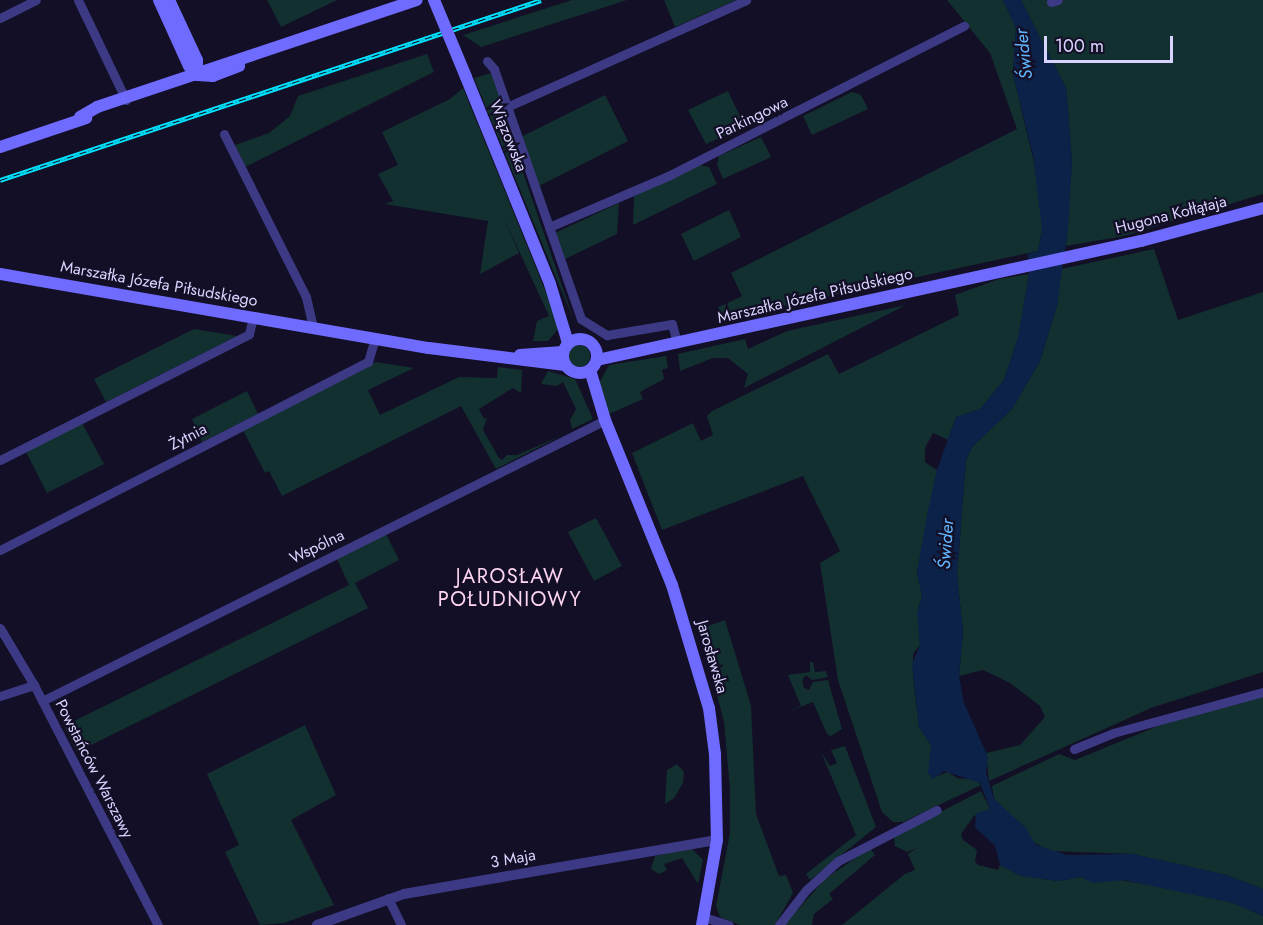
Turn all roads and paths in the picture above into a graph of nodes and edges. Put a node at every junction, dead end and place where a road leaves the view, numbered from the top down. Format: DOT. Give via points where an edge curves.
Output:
graph roads {
  1 [pos="36,0"];
  2 [pos="78,0"];
  3 [pos="159,0"];
  4 [pos="169,0"];
  5 [pos="417,0"];
  6 [pos="434,0"];
  7 [pos="746,0"];
  8 [pos="0,18"];
  9 [pos="964,26"];
  10 [pos="487,61"];
  11 [pos="197,75"];
  12 [pos="122,101"];
  13 [pos="507,107"];
  14 [pos="224,134"];
  15 [pos="0,147"];
  16 [pos="1263,208"];
  17 [pos="549,227"];
  18 [pos="995,272"];
  19 [pos="0,274"];
  20 [pos="253,317"];
  21 [pos="313,327"];
  22 [pos="375,339"];
  23 [pos="677,344"];
  24 [pos="569,350"];
  25 [pos="591,363"];
  26 [pos="605,420"];
  27 [pos="0,460"];
  28 [pos="0,550"];
  29 [pos="0,628"];
  30 [pos="34,685"];
  31 [pos="1263,692"];
  32 [pos="0,696"];
  33 [pos="42,701"];
  34 [pos="1074,748"];
  35 [pos="937,810"];
  36 [pos="717,840"];
  37 [pos="388,898"];
  38 [pos="703,921"];
  39 [pos="158,925"];
  40 [pos="317,925"];
  41 [pos="401,925"];
  42 [pos="729,925"];
  43 [pos="779,925"];
  1 -- 8 [label="street"];
  2 -- 12 [label="street"];
  3 -- 11 [label="main road" via="189,66"];
  4 -- 11 [label="main road" via="197,60"];
  5 -- 11 [label="main road"];
  6 -- 24 [label="main road, Wiązowska, bridge" via="550,284"];
  7 -- 13 [label="street"];
  9 -- 17 [label="street, Parkingowa" via="668,176"];
  10 -- 13 [label="street"];
  11 -- 12 [label="main road"];
  12 -- 15 [label="main road" via="91,109 80,117"];
  13 -- 17 [label="street"];
  14 -- 21 [label="street" via="306,297"];
  16 -- 18 [label="main road, Hugona Kołłątaja"];
  17 -- 23 [label="street" via="575,306 586,325 607,335 672,324"];
  18 -- 23 [label="main road, Marszałka Józefa Piłsudskiego"];
  19 -- 20 [label="main road, Marszałka Józefa Piłsudskiego"];
  20 -- 21 [label="main road, Marszałka Józefa Piłsudskiego"];
  20 -- 27 [label="street" via="249,334"];
  21 -- 22 [label="main road, Marszałka Józefa Piłsudskiego"];
  22 -- 24 [label="main road, Marszałka Józefa Piłsudskiego" via="486,355"];
  22 -- 28 [label="street, Żytnia" via="368,362"];
  23 -- 25 [label="main road, Marszałka Józefa Piłsudskiego"];
  24 -- 25 [label="main road"];
  24 -- 25 [label="main road"];
  25 -- 26 [label="main road, Jarosławska"];
  26 -- 33 [label="street, Wspólna"];
  26 -- 36 [label="main road, Jarosławska" via="672,585 700,671 715,754"];
  29 -- 30 [label="street, Powstańców Warszawy"];
  30 -- 32 [label="street"];
  30 -- 33 [label="street, Powstańców Warszawy"];
  31 -- 34 [label="street" via="1113,733"];
  33 -- 39 [label="street, Powstańców Warszawy"];
  35 -- 43 [label="street" via="838,861 806,890"];
  36 -- 37 [label="street, 3 Maja"];
  36 -- 38 [label="main road, Jarosławska"];
  37 -- 40 [label="street, 3 Maja"];
  37 -- 41 [label="street"];
  38 -- 42 [label="street"];
}
